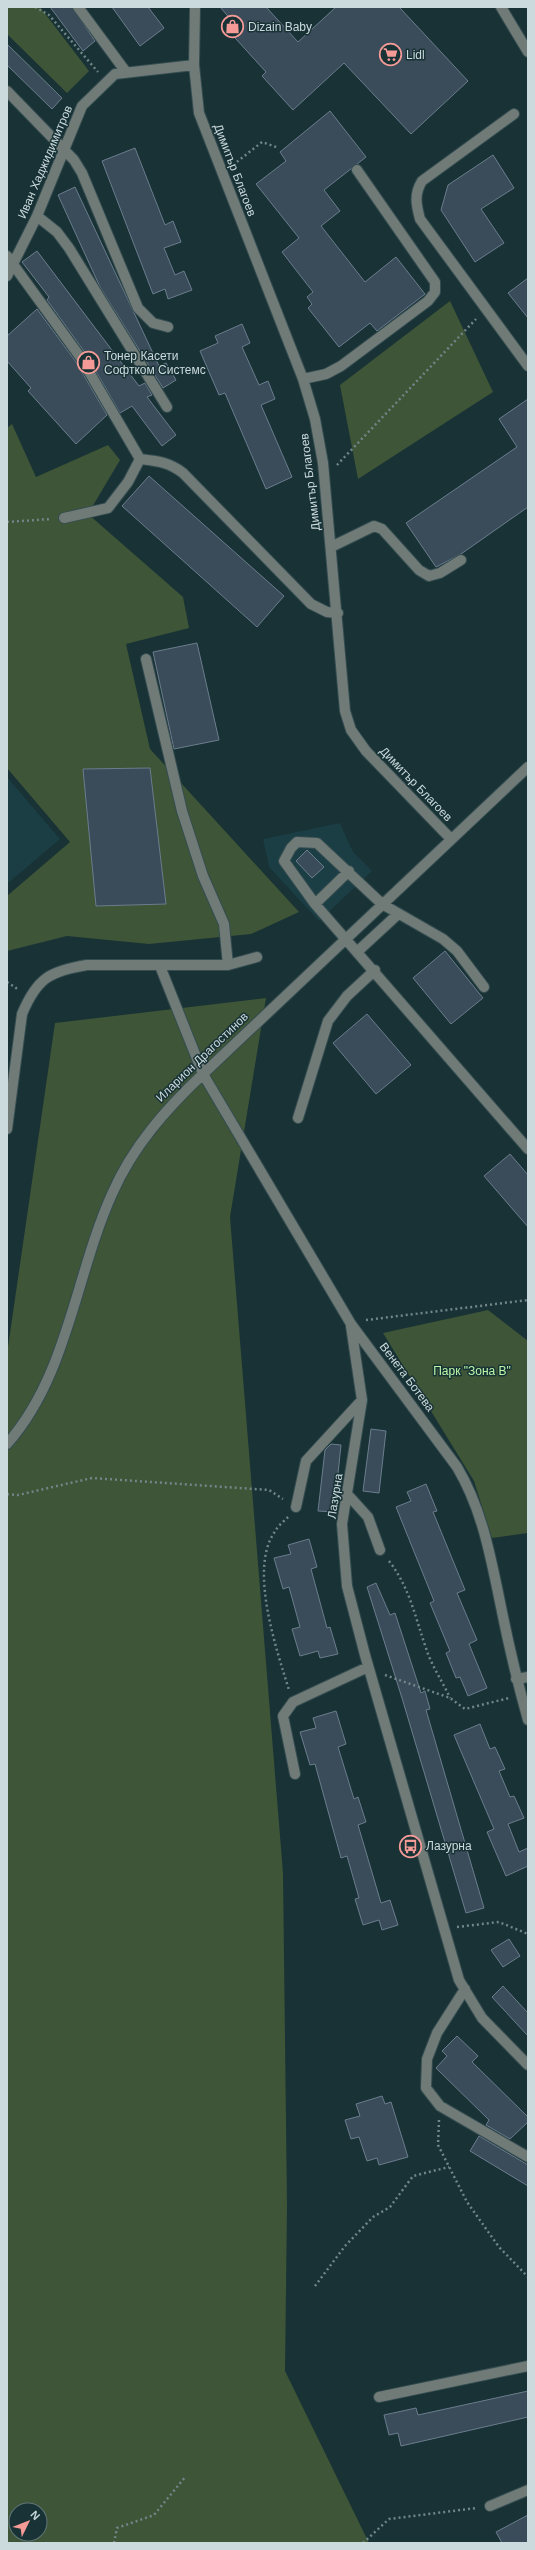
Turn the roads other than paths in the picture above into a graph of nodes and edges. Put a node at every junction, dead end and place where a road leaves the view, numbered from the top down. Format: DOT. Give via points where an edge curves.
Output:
graph roads {
  1 [pos="78,7"];
  2 [pos="195,7"];
  3 [pos="501,7"];
  4 [pos="528,52"];
  5 [pos="194,65"];
  6 [pos="126,72"];
  7 [pos="7,91"];
  8 [pos="514,114"];
  9 [pos="63,150"];
  10 [pos="357,170"];
  11 [pos="37,216"];
  12 [pos="10,259"];
  13 [pos="7,276"];
  14 [pos="168,327"];
  15 [pos="528,366"];
  16 [pos="303,379"];
  17 [pos="166,407"];
  18 [pos="140,459"];
  19 [pos="64,518"];
  20 [pos="331,547"];
  21 [pos="461,560"];
  22 [pos="338,613"];
  23 [pos="146,659"];
  24 [pos="528,767"];
  25 [pos="451,839"];
  26 [pos="350,871"];
  27 [pos="316,904"];
  28 [pos="382,904"];
  29 [pos="397,915"];
  30 [pos="347,938"];
  31 [pos="358,951"];
  32 [pos="257,957"];
  33 [pos="228,965"];
  34 [pos="160,966"];
  35 [pos="375,970"];
  36 [pos="484,986"];
  37 [pos="203,1074"];
  38 [pos="298,1118"];
  39 [pos="7,1129"];
  40 [pos="528,1149"];
  41 [pos="350,1324"];
  42 [pos="362,1400"];
  43 [pos="7,1444"];
  44 [pos="348,1495"];
  45 [pos="296,1507"];
  46 [pos="380,1550"];
  47 [pos="368,1667"];
  48 [pos="528,1677"];
  49 [pos="516,1679"];
  50 [pos="528,1720"];
  51 [pos="295,1774"];
  52 [pos="465,1989"];
  53 [pos="528,2065"];
  54 [pos="528,2157"];
  55 [pos="528,2366"];
  56 [pos="379,2397"];
  57 [pos="528,2490"];
  58 [pos="490,2506"];
  1 -- 6 [label="street"];
  2 -- 5 [label="street, Димитър Благоев"];
  3 -- 4 [label="street"];
  5 -- 6 [label="street, Иван Хаджидимитров"];
  5 -- 16 [label="street, Димитър Благоев" via="200,113"];
  6 -- 9 [label="street, Иван Хаджидимитров" via="115,74 82,106"];
  7 -- 9 [label="street"];
  8 -- 15 [label="street" via="438,168 422,181 416,192 420,219"];
  9 -- 11 [label="street, Иван Хаджидимитров"];
  9 -- 14 [label="street" via="82,173 138,308 153,323"];
  10 -- 16 [label="street" via="435,282 435,292 428,301 341,366 326,374"];
  11 -- 12 [label="street, Иван Хаджидимитров"];
  11 -- 17 [label="street" via="50,226 69,248"];
  12 -- 13 [label="street, Иван Хаджидимитров"];
  12 -- 18 [label="street" via="81,358"];
  16 -- 20 [label="street, Димитър Благоев" via="316,419"];
  18 -- 19 [label="street" via="128,482 108,508"];
  18 -- 22 [label="street" via="173,465 311,604 327,612"];
  20 -- 21 [label="street" via="374,526 382,529 419,570 429,576 440,573"];
  20 -- 22 [label="street, Димитър Благоев"];
  22 -- 25 [label="street, Димитър Благоев" via="345,711 351,730 366,752"];
  23 -- 33 [label="street" via="182,811 202,876 224,924"];
  24 -- 25 [label="street, Иларион Драгостинов"];
  25 -- 28 [label="street, Иларион Драгостинов"];
  26 -- 27 [label="street"];
  26 -- 27 [label="street" via="317,843 297,842 284,861"];
  26 -- 28 [label="street"];
  27 -- 30 [label="street"];
  28 -- 29 [label="street"];
  28 -- 30 [label="street, Иларион Драгостинов"];
  29 -- 31 [label="street"];
  29 -- 36 [label="street" via="443,940 457,951"];
  30 -- 31 [label="street"];
  30 -- 37 [label="street, Иларион Драгостинов"];
  31 -- 35 [label="street"];
  32 -- 33 [label="street"];
  33 -- 34 [label="street"];
  34 -- 37 [label="street, Венета Ботева"];
  34 -- 39 [label="street" via="87,965 47,975 29,996 22,1014"];
  35 -- 38 [label="street" via="347,996 328,1021"];
  35 -- 40 [label="street"];
  37 -- 41 [label="street, Венета Ботева"];
  37 -- 43 [label="street, Иларион Драгостинов" via="158,1120 120,1177 105,1210 48,1382 21,1428"];
  41 -- 42 [label="street, Лазурна"];
  41 -- 49 [label="street, Венета Ботева" via="457,1467 470,1490 486,1537"];
  42 -- 44 [label="street, Лазурна"];
  42 -- 45 [label="street" via="306,1461"];
  44 -- 46 [label="street" via="368,1517"];
  44 -- 47 [label="street, Лазурна" via="342,1524 347,1586"];
  47 -- 51 [label="street" via="293,1702 283,1716"];
  47 -- 52 [label="street, Лазурна" via="460,1980"];
  48 -- 49 [label="street"];
  49 -- 50 [label="street, Венета Ботева"];
  52 -- 53 [label="street, Лазурна" via="482,2018"];
  52 -- 54 [label="street" via="437,2033 427,2059 426,2088 440,2106"];
  55 -- 56 [label="street"];
  57 -- 58 [label="street"];
}
